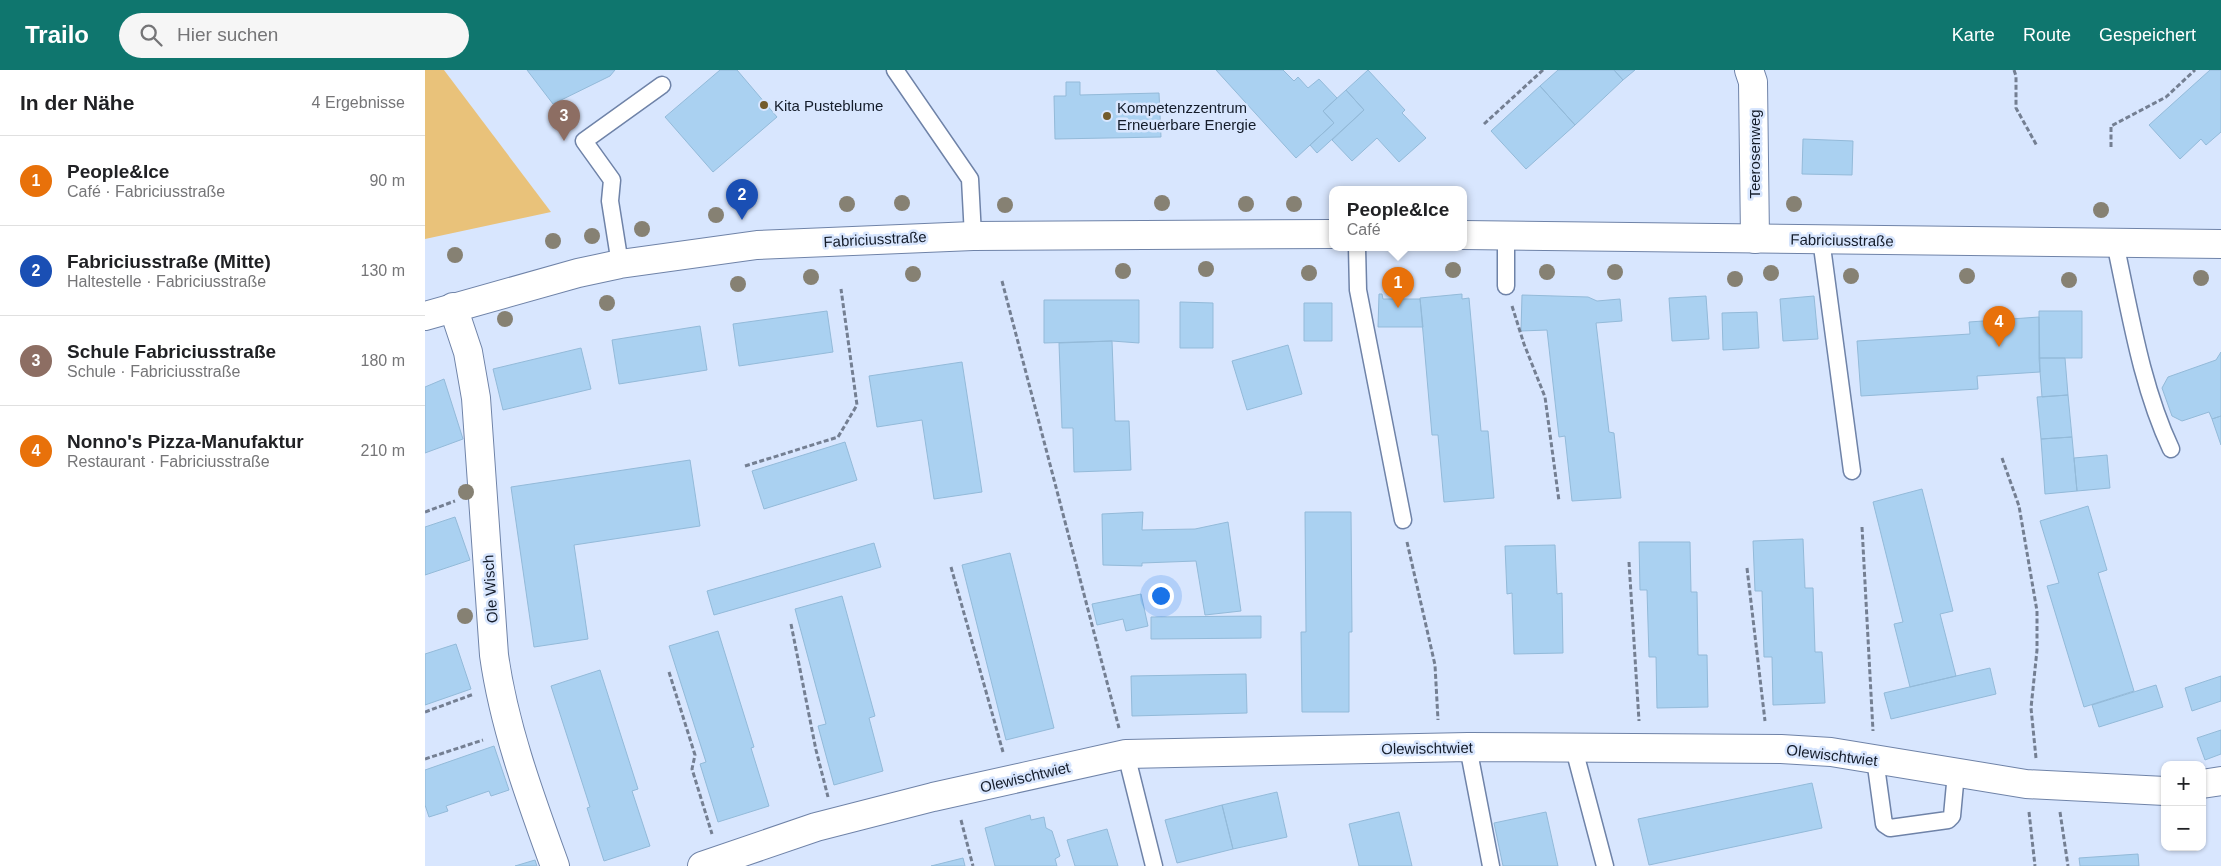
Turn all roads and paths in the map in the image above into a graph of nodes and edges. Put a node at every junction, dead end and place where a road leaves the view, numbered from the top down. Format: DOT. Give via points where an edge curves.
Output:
graph roads {
  1 [pos="895,70"];
  2 [pos="1543,70"];
  3 [pos="1749,70"];
  4 [pos="2014,70"];
  5 [pos="2195,70"];
  6 [pos="662,85"];
  7 [pos="1484,124"];
  8 [pos="2037,146"];
  9 [pos="2111,147"];
  10 [pos="1329,234"];
  11 [pos="1467,235"];
  12 [pos="973,236"];
  13 [pos="1505,236"];
  14 [pos="1755,239"];
  15 [pos="1821,239"];
  16 [pos="2115,243"];
  17 [pos="2221,244"];
  18 [pos="1357,251"];
  19 [pos="620,264"];
  20 [pos="1002,281"];
  21 [pos="1506,286"];
  22 [pos="841,289"];
  23 [pos="453,306"];
  24 [pos="425,316"];
  25 [pos="2171,449"];
  26 [pos="2002,458"];
  27 [pos="745,466"];
  28 [pos="1852,471"];
  29 [pos="1559,501"];
  30 [pos="1403,520"];
  31 [pos="1862,527"];
  32 [pos="1629,562"];
  33 [pos="951,567"];
  34 [pos="1747,568"];
  35 [pos="791,624"];
  36 [pos="669,672"];
  37 [pos="498,685"];
  38 [pos="425,712"];
  39 [pos="510,731"];
  40 [pos="1440,748"];
  41 [pos="1468,748"];
  42 [pos="1641,748"];
  43 [pos="1574,749"];
  44 [pos="1768,749"];
  45 [pos="1126,754"];
  46 [pos="425,759"];
  47 [pos="1875,760"];
  48 [pos="1956,773"];
  49 [pos="1011,780"];
  50 [pos="2221,781"];
  51 [pos="2206,783"];
  52 [pos="2041,785"];
  53 [pos="2161,790"];
  54 [pos="953,793"];
  55 [pos="835,822"];
  56 [pos="711,863"];
  57 [pos="555,866"];
  58 [pos="973,866"];
  59 [pos="1154,866"];
  60 [pos="1491,866"];
  61 [pos="1605,866"];
  62 [pos="2035,866"];
  63 [pos="2068,866"];
  1 -- 12 [label="lane" via="970,179"];
  2 -- 7 [label="path"];
  3 -- 14 [label="street, Teerosenweg" via="1753,82"];
  4 -- 8 [label="path" via="2015,108"];
  5 -- 9 [label="path" via="2166,98 2111,126"];
  6 -- 19 [label="lane" via="584,141 612,180 610,201"];
  10 -- 12 [label="street, Fabriciusstraße"];
  11 -- 13 [label="street, Fabriciusstraße"];
  12 -- 19 [label="street, Fabriciusstraße" via="757,245"];
  13 -- 14 [label="street, Fabriciusstraße"];
  13 -- 21 [label="lane"];
  14 -- 15 [label="street, Fabriciusstraße"];
  15 -- 16 [label="street, Fabriciusstraße"];
  15 -- 28 [label="lane"];
  16 -- 17 [label="street, Fabriciusstraße"];
  16 -- 25 [label="lane" via="2135,342 2160,427"];
  18 -- 30 [label="lane" via="1358,290"];
  19 -- 23 [label="street, Fabriciusstraße"];
  20 -- 45 [label="path"];
  21 -- 29 [label="path" via="1545,397"];
  22 -- 27 [label="path" via="857,405 838,437"];
  23 -- 24 [label="street, Fabriciusstraße"];
  23 -- 37 [label="street, Ole Wisch" via="468,352 476,398"];
  26 -- 52 [label="path" via="2019,506 2037,611 2031,708"];
  30 -- 40 [label="path" via="1435,665"];
  31 -- 47 [label="path"];
  32 -- 42 [label="path"];
  33 -- 49 [label="path"];
  34 -- 44 [label="path"];
  35 -- 55 [label="path" via="816,750"];
  36 -- 56 [label="path" via="695,755 691,769"];
  37 -- 38 [label="path"];
  37 -- 39 [label="street, Ole Wisch"];
  39 -- 46 [label="path"];
  39 -- 57 [label="street, Ole Wisch"];
  40 -- 41 [label="street, Olewischtwiet"];
  40 -- 45 [label="street, Olewischtwiet"];
  41 -- 43 [label="street, Olewischtwiet"];
  41 -- 60 [label="lane"];
  42 -- 43 [label="street, Olewischtwiet"];
  42 -- 44 [label="street, Olewischtwiet"];
  43 -- 61 [label="lane"];
  44 -- 47 [label="street, Olewischtwiet" via="1831,752"];
  45 -- 49 [label="street, Olewischtwiet"];
  45 -- 59 [label="lane"];
  47 -- 48 [label="street, Olewischtwiet"];
  47 -- 48 [label="lane" via="1884,824 1890,828 1948,820 1952,816"];
  48 -- 52 [label="street, Olewischtwiet"];
  49 -- 54 [label="street, Olewischtwiet"];
  50 -- 51 [label="street"];
  52 -- 53 [label="street, Olewischtwiet"];
  52 -- 62 [label="path"];
  52 -- 63 [label="path"];
  54 -- 55 [label="street, Olewischtwiet"];
  54 -- 58 [label="path"];
  55 -- 56 [label="street, Olewischtwiet"];
}
